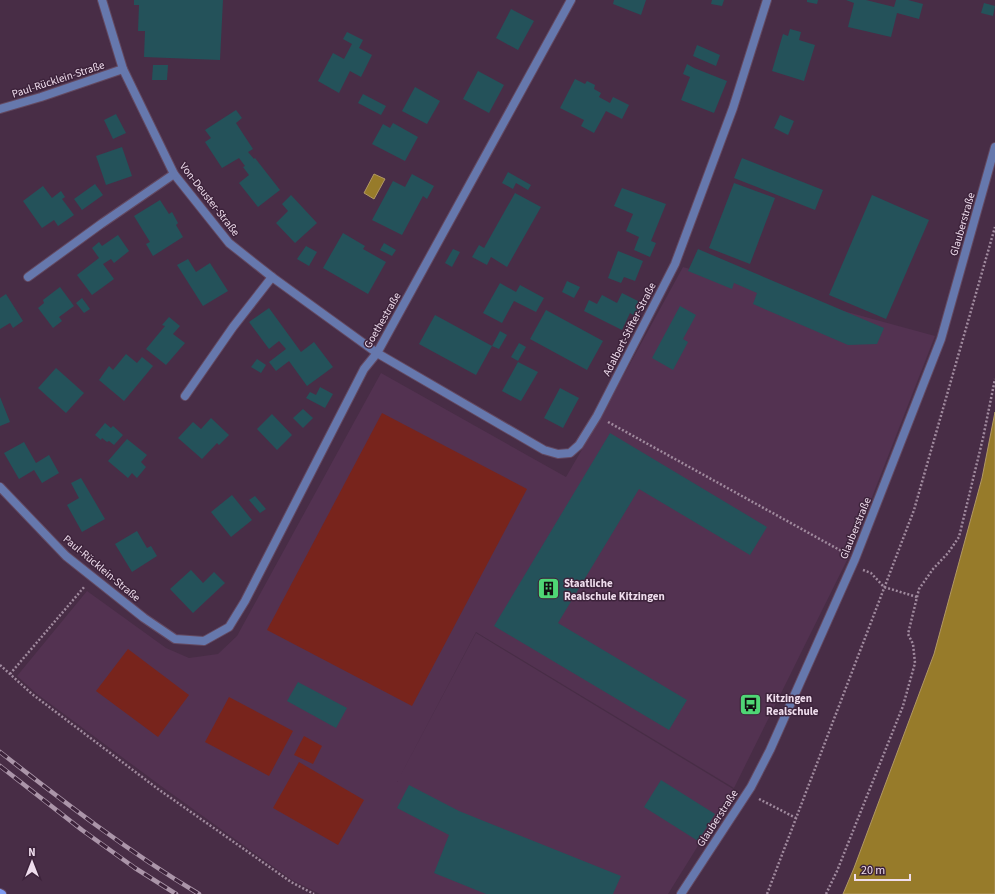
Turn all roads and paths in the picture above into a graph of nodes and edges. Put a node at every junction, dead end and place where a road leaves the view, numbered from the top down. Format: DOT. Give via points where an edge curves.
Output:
graph roads {
  1 [pos="102,0"];
  2 [pos="571,0"];
  3 [pos="767,0"];
  4 [pos="123,69"];
  5 [pos="0,108"];
  6 [pos="995,147"];
  7 [pos="174,174"];
  8 [pos="995,227"];
  9 [pos="28,277"];
  10 [pos="272,277"];
  11 [pos="377,353"];
  12 [pos="995,379"];
  13 [pos="185,396"];
  14 [pos="597,416"];
  15 [pos="0,487"];
  16 [pos="853,562"];
  17 [pos="93,577"];
  18 [pos="884,587"];
  19 [pos="917,597"];
  20 [pos="204,641"];
  21 [pos="0,665"];
  22 [pos="10,674"];
  23 [pos="747,792"];
  24 [pos="796,818"];
  25 [pos="314,894"];
  26 [pos="681,894"];
  27 [pos="767,894"];
  28 [pos="826,894"];
  1 -- 4 [label="street, Von-Deuster-Straße"];
  2 -- 11 [label="street, Goethestraße"];
  3 -- 14 [label="street, Adalbert-Stifter-Straße" via="733,108 675,264"];
  4 -- 5 [label="street, Paul-Rücklein-Straße"];
  4 -- 7 [label="street, Von-Deuster-Straße"];
  6 -- 16 [label="street, Glauberstraße" via="941,339"];
  7 -- 9 [label="street"];
  7 -- 10 [label="street, Von-Deuster-Straße" via="229,243"];
  8 -- 18 [label="path" via="914,510"];
  10 -- 11 [label="street, Von-Deuster-Straße"];
  10 -- 13 [label="street"];
  11 -- 14 [label="street, Adalbert-Stifter-Straße" via="544,450 558,454 570,453 579,445"];
  11 -- 20 [label="street, Goethestraße" via="364,369 245,601 228,627"];
  12 -- 19 [label="path" via="959,537 932,569 919,589"];
  14 -- 16 [label="path"];
  15 -- 17 [label="street, Paul-Rücklein-Straße" via="66,556"];
  16 -- 18 [label="path" via="871,573"];
  16 -- 23 [label="street, Glauberstraße" via="770,750"];
  17 -- 20 [label="street, Paul-Rücklein-Straße" via="175,639"];
  17 -- 22 [label="path"];
  18 -- 19 [label="path"];
  18 -- 24 [label="path"];
  19 -- 28 [label="path" via="908,634 913,644 915,663 903,706"];
  21 -- 22 [label="path"];
  22 -- 25 [label="path" via="32,694 158,789 292,882"];
  23 -- 24 [label="path"];
  23 -- 26 [label="street, Glauberstraße"];
  24 -- 27 [label="path"];
}
